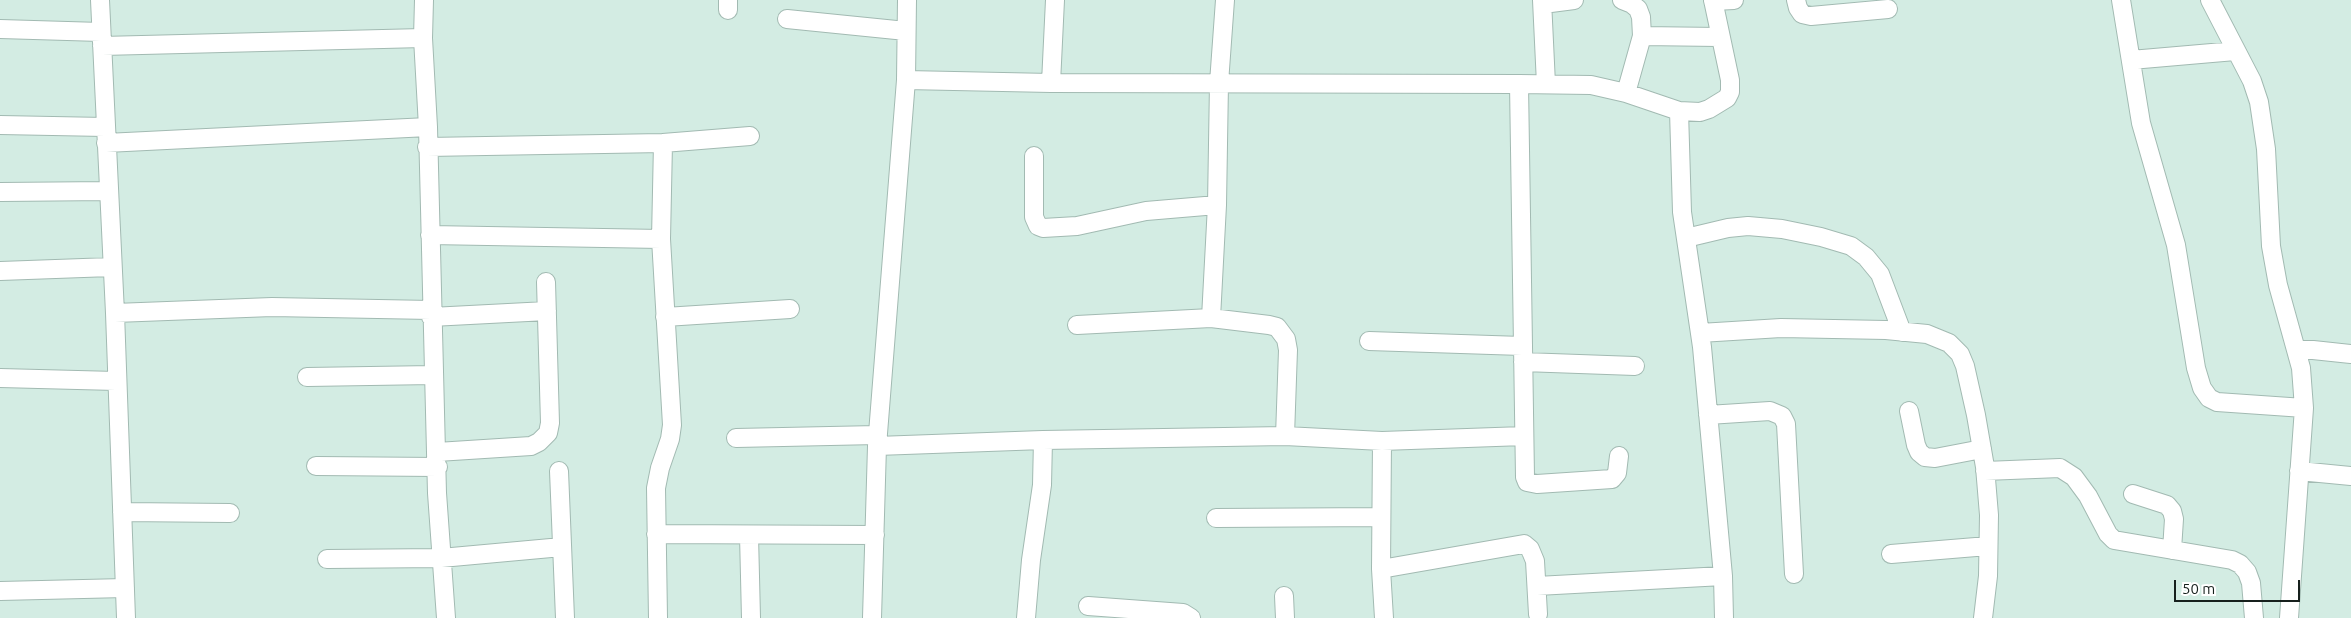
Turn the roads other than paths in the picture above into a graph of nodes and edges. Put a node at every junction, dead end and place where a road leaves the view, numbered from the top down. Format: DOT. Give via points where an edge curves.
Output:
graph roads {
  1 [pos="100,0"];
  2 [pos="424,0"];
  3 [pos="906,0"];
  4 [pos="1055,0"];
  5 [pos="1225,0"];
  6 [pos="1574,0"];
  7 [pos="1622,0"];
  8 [pos="1734,0"];
  9 [pos="1796,0"];
  10 [pos="2121,0"];
  11 [pos="2210,0"];
  12 [pos="1713,1"];
  13 [pos="1542,2"];
  14 [pos="1888,9"];
  15 [pos="787,19"];
  16 [pos="0,29"];
  17 [pos="906,31"];
  18 [pos="1642,36"];
  19 [pos="1719,37"];
  20 [pos="423,38"];
  21 [pos="101,39"];
  22 [pos="2235,51"];
  23 [pos="2131,60"];
  24 [pos="906,80"];
  25 [pos="1052,83"];
  26 [pos="1219,83"];
  27 [pos="1519,84"];
  28 [pos="1546,84"];
  29 [pos="1626,93"];
  30 [pos="1679,111"];
  31 [pos="0,125"];
  32 [pos="428,127"];
  33 [pos="106,135"];
  34 [pos="750,136"];
  35 [pos="662,143"];
  36 [pos="427,147"];
  37 [pos="1034,156"];
  38 [pos="108,191"];
  39 [pos="0,192"];
  40 [pos="1217,205"];
  41 [pos="430,235"];
  42 [pos="1686,238"];
  43 [pos="661,239"];
  44 [pos="111,267"];
  45 [pos="0,271"];
  46 [pos="546,282"];
  47 [pos="790,308"];
  48 [pos="547,311"];
  49 [pos="115,313"];
  50 [pos="431,314"];
  51 [pos="665,317"];
  52 [pos="1211,318"];
  53 [pos="1077,325"];
  54 [pos="1902,332"];
  55 [pos="1700,333"];
  56 [pos="1369,341"];
  57 [pos="2296,350"];
  58 [pos="1522,354"];
  59 [pos="2351,354"];
  60 [pos="1635,366"];
  61 [pos="434,375"];
  62 [pos="306,377"];
  63 [pos="0,378"];
  64 [pos="116,381"];
  65 [pos="2304,408"];
  66 [pos="1909,411"];
  67 [pos="1708,415"];
  68 [pos="1285,436"];
  69 [pos="1524,436"];
  70 [pos="736,438"];
  71 [pos="877,440"];
  72 [pos="1044,440"];
  73 [pos="1382,441"];
  74 [pos="1982,449"];
  75 [pos="1619,456"];
  76 [pos="437,459"];
  77 [pos="316,466"];
  78 [pos="560,471"];
  79 [pos="1985,471"];
  80 [pos="2300,472"];
  81 [pos="2351,476"];
  82 [pos="2133,494"];
  83 [pos="122,512"];
  84 [pos="230,513"];
  85 [pos="1381,517"];
  86 [pos="1216,518"];
  87 [pos="656,534"];
  88 [pos="750,535"];
  89 [pos="874,535"];
  90 [pos="1988,546"];
  91 [pos="562,547"];
  92 [pos="2172,550"];
  93 [pos="1891,554"];
  94 [pos="442,558"];
  95 [pos="327,559"];
  96 [pos="1381,569"];
  97 [pos="1794,574"];
  98 [pos="1722,576"];
  99 [pos="1537,586"];
  100 [pos="125,588"];
  101 [pos="0,591"];
  102 [pos="1284,596"];
  103 [pos="1088,606"];
  104 [pos="1538,614"];
  105 [pos="126,618"];
  106 [pos="446,618"];
  107 [pos="565,618"];
  108 [pos="658,618"];
  109 [pos="751,618"];
  110 [pos="872,618"];
  111 [pos="1026,618"];
  112 [pos="1191,618"];
  113 [pos="1285,618"];
  114 [pos="1384,618"];
  115 [pos="1724,618"];
  116 [pos="1983,618"];
  117 [pos="2254,618"];
  118 [pos="2289,618"];
  1 -- 21 [label="street"];
  2 -- 20 [label="street"];
  3 -- 17 [label="street"];
  4 -- 25 [label="street"];
  5 -- 26 [label="street"];
  6 -- 13 [label="street"];
  7 -- 18 [label="street" via="1638,9"];
  8 -- 12 [label="street"];
  9 -- 14 [label="street" via="1802,14 1812,16"];
  10 -- 23 [label="street"];
  11 -- 22 [label="street"];
  12 -- 19 [label="street"];
  13 -- 28 [label="street"];
  15 -- 17 [label="street"];
  16 -- 21 [label="street"];
  17 -- 24 [label="street"];
  18 -- 19 [label="street"];
  18 -- 29 [label="street"];
  19 -- 30 [label="street" via="1730,80 1727,98 1700,112"];
  20 -- 21 [label="street"];
  20 -- 32 [label="street"];
  21 -- 33 [label="street"];
  22 -- 23 [label="street"];
  22 -- 57 [label="street" via="2252,80 2259,102 2266,149 2271,246"];
  23 -- 65 [label="street" via="2142,123 2176,245 2202,388 2209,398 2218,402"];
  24 -- 25 [label="street"];
  24 -- 71 [label="street"];
  25 -- 26 [label="street"];
  26 -- 27 [label="street"];
  26 -- 40 [label="street"];
  27 -- 28 [label="street"];
  27 -- 58 [label="street"];
  28 -- 29 [label="street" via="1591,85"];
  29 -- 30 [label="street"];
  30 -- 42 [label="street" via="1682,212"];
  31 -- 33 [label="street"];
  32 -- 33 [label="street"];
  32 -- 36 [label="street"];
  33 -- 38 [label="street"];
  34 -- 35 [label="street"];
  35 -- 36 [label="street"];
  35 -- 43 [label="street"];
  36 -- 41 [label="street"];
  37 -- 40 [label="street" via="1034,217 1042,228 1078,226 1146,211"];
  38 -- 39 [label="street"];
  38 -- 44 [label="street"];
  40 -- 52 [label="street"];
  41 -- 43 [label="street"];
  41 -- 50 [label="street"];
  42 -- 54 [label="street" via="1748,226 1811,235 1851,246 1866,257 1880,274"];
  42 -- 55 [label="street"];
  43 -- 51 [label="street"];
  44 -- 45 [label="street"];
  44 -- 49 [label="street"];
  46 -- 48 [label="street"];
  47 -- 51 [label="street"];
  48 -- 50 [label="street"];
  48 -- 76 [label="street" via="548,433 531,446"];
  49 -- 50 [label="street" via="272,308"];
  49 -- 64 [label="street"];
  50 -- 61 [label="street"];
  51 -- 87 [label="street" via="672,425 656,488"];
  52 -- 53 [label="street"];
  52 -- 68 [label="street" via="1277,327 1286,339"];
  54 -- 55 [label="street" via="1781,328"];
  54 -- 74 [label="street" via="1927,334 1948,343 1960,354"];
  55 -- 67 [label="street"];
  56 -- 58 [label="street"];
  57 -- 59 [label="street"];
  57 -- 65 [label="street"];
  58 -- 60 [label="street"];
  58 -- 69 [label="street"];
  61 -- 62 [label="street"];
  61 -- 76 [label="street"];
  63 -- 64 [label="street"];
  64 -- 83 [label="street"];
  65 -- 80 [label="street"];
  66 -- 74 [label="street" via="1916,445 1925,457"];
  67 -- 97 [label="street" via="1770,411 1782,416 1786,424"];
  67 -- 98 [label="street"];
  68 -- 72 [label="street"];
  68 -- 73 [label="street"];
  69 -- 73 [label="street"];
  69 -- 75 [label="street" via="1527,482 1612,479 1617,473"];
  70 -- 71 [label="street"];
  71 -- 72 [label="street"];
  71 -- 89 [label="street"];
  72 -- 111 [label="street" via="1042,485"];
  73 -- 85 [label="street"];
  74 -- 79 [label="street"];
  76 -- 77 [label="street"];
  76 -- 94 [label="street"];
  78 -- 91 [label="street"];
  79 -- 90 [label="street" via="1990,515"];
  79 -- 92 [label="street" via="2060,468 2074,477 2114,540"];
  80 -- 81 [label="street"];
  80 -- 118 [label="street"];
  82 -- 92 [label="street" via="2167,505 2172,511"];
  83 -- 84 [label="street"];
  83 -- 100 [label="street"];
  85 -- 86 [label="street"];
  85 -- 96 [label="street"];
  87 -- 88 [label="street"];
  87 -- 108 [label="street"];
  88 -- 89 [label="street"];
  88 -- 109 [label="street"];
  89 -- 110 [label="street"];
  90 -- 93 [label="street"];
  90 -- 116 [label="street"];
  91 -- 94 [label="street"];
  91 -- 107 [label="street"];
  92 -- 117 [label="street" via="2240,564 2252,583"];
  94 -- 95 [label="street"];
  94 -- 106 [label="street"];
  96 -- 99 [label="street" via="1524,544 1535,561"];
  96 -- 114 [label="street"];
  98 -- 99 [label="street"];
  98 -- 115 [label="street"];
  99 -- 104 [label="street"];
  100 -- 101 [label="street"];
  100 -- 105 [label="street"];
  102 -- 113 [label="street"];
  103 -- 112 [label="street" via="1183,613"];
}
